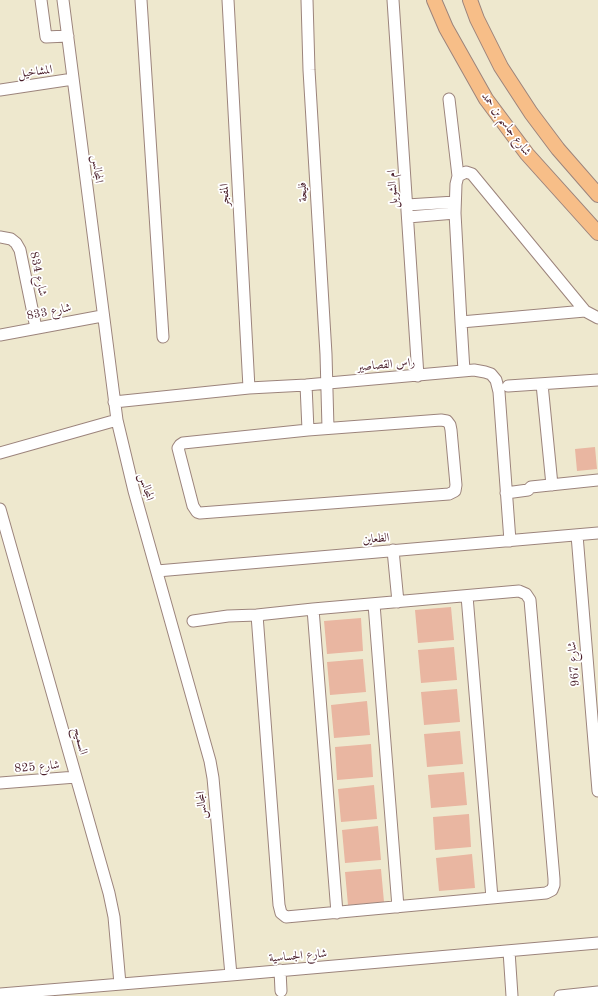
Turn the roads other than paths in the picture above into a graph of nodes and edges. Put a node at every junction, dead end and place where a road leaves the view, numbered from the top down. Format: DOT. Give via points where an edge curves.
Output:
graph roads {
  1 [pos="41,0"];
  2 [pos="63,0"];
  3 [pos="141,0"];
  4 [pos="228,0"];
  5 [pos="307,0"];
  6 [pos="393,0"];
  7 [pos="434,0"];
  8 [pos="470,0"];
  9 [pos="68,36"];
  10 [pos="73,79"];
  11 [pos="0,90"];
  12 [pos="449,99"];
  13 [pos="458,176"];
  14 [pos="598,196"];
  15 [pos="455,202"];
  16 [pos="407,205"];
  17 [pos="455,213"];
  18 [pos="408,217"];
  19 [pos="598,233"];
  20 [pos="0,237"];
  21 [pos="585,311"];
  22 [pos="102,316"];
  23 [pos="598,318"];
  24 [pos="461,322"];
  25 [pos="36,328"];
  26 [pos="0,335"];
  27 [pos="163,337"];
  28 [pos="464,371"];
  29 [pos="418,376"];
  30 [pos="598,380"];
  31 [pos="326,383"];
  32 [pos="542,384"];
  33 [pos="306,385"];
  34 [pos="508,386"];
  35 [pos="249,388"];
  36 [pos="114,402"];
  37 [pos="117,420"];
  38 [pos="328,428"];
  39 [pos="308,430"];
  40 [pos="0,453"];
  41 [pos="598,480"];
  42 [pos="552,485"];
  43 [pos="506,489"];
  44 [pos="0,509"];
  45 [pos="598,533"];
  46 [pos="577,535"];
  47 [pos="510,541"];
  48 [pos="397,550"];
  49 [pos="157,571"];
  50 [pos="467,596"];
  51 [pos="402,602"];
  52 [pos="374,604"];
  53 [pos="313,609"];
  54 [pos="257,615"];
  55 [pos="193,621"];
  56 [pos="76,777"];
  57 [pos="0,783"];
  58 [pos="598,791"];
  59 [pos="492,898"];
  60 [pos="398,907"];
  61 [pos="337,912"];
  62 [pos="598,943"];
  63 [pos="509,951"];
  64 [pos="280,970"];
  65 [pos="231,975"];
  66 [pos="120,984"];
  67 [pos="281,991"];
  68 [pos="598,992"];
  69 [pos="0,994"];
  70 [pos="512,996"];
  71 [pos="560,996"];
  1 -- 9 [label="street" via="46,37"];
  2 -- 9 [label="street, المجالس"];
  3 -- 27 [label="street"];
  4 -- 35 [label="street, المفجر"];
  5 -- 31 [label="street, فليحة"];
  6 -- 16 [label="street, ام الشويل"];
  7 -- 19 [label="main road, شارع جاسم بن حمد" via="446,28 486,99 527,154"];
  8 -- 14 [label="main road" via="501,67 531,114"];
  9 -- 10 [label="street, المجالس"];
  10 -- 11 [label="street, المشاخيل"];
  10 -- 22 [label="street, المجالس"];
  12 -- 13 [label="street"];
  13 -- 15 [label="street"];
  13 -- 21 [label="street" via="466,172 472,174"];
  15 -- 16 [label="street"];
  15 -- 17 [label="street"];
  16 -- 18 [label="street, ام الشويل"];
  17 -- 18 [label="street"];
  17 -- 24 [label="street"];
  18 -- 29 [label="street, ام الشويل"];
  20 -- 25 [label="street, شارع 834" via="11,239 20,250"];
  21 -- 23 [label="street"];
  21 -- 24 [label="street"];
  22 -- 25 [label="street, شارع 833"];
  22 -- 36 [label="street, المجالس"];
  24 -- 28 [label="street"];
  25 -- 26 [label="street, شارع 833"];
  28 -- 29 [label="street, راس القصاصير"];
  28 -- 43 [label="street, راس القصاصير" via="484,372 491,374 496,380"];
  29 -- 31 [label="street, راس القصاصير"];
  30 -- 32 [label="street"];
  31 -- 33 [label="street, راس القصاصير"];
  31 -- 38 [label="street, فليحة"];
  32 -- 34 [label="street"];
  32 -- 42 [label="street"];
  33 -- 35 [label="street, راس القصاصير"];
  33 -- 39 [label="street"];
  35 -- 36 [label="street, راس القصاصير"];
  36 -- 37 [label="street, المجالس"];
  37 -- 40 [label="street"];
  37 -- 49 [label="street, المجالس"];
  38 -- 39 [label="street"];
  38 -- 39 [label="street" via="446,421 451,430 455,491 449,494 203,514 195,509 178,451 180,445"];
  41 -- 42 [label="street"];
  42 -- 43 [label="street" via="531,487 528,490"];
  43 -- 47 [label="street, راس القصاصير"];
  44 -- 56 [label="street, السميح"];
  45 -- 46 [label="street, الظعاين"];
  46 -- 47 [label="street, الظعاين"];
  46 -- 58 [label="street, شارع 967"];
  47 -- 48 [label="street, الظعاين"];
  48 -- 49 [label="street, الظعاين"];
  48 -- 51 [label="street"];
  49 -- 65 [label="street, المجالس" via="210,761"];
  50 -- 51 [label="street"];
  50 -- 59 [label="street"];
  50 -- 59 [label="street" via="519,591 526,594 530,600 554,879 552,890 546,893"];
  51 -- 52 [label="street"];
  52 -- 53 [label="street"];
  52 -- 60 [label="street"];
  53 -- 54 [label="street"];
  53 -- 61 [label="street"];
  54 -- 55 [label="street"];
  54 -- 61 [label="street" via="281,913 286,917 292,917"];
  56 -- 57 [label="street, شارع 825"];
  56 -- 66 [label="street, السميح" via="112,906"];
  59 -- 60 [label="street"];
  60 -- 61 [label="street"];
  62 -- 63 [label="street, شارع الجساسية"];
  63 -- 64 [label="street, شارع الجساسية"];
  63 -- 70 [label="street"];
  64 -- 65 [label="street, شارع الجساسية"];
  64 -- 67 [label="street"];
  65 -- 66 [label="street, شارع الجساسية"];
  66 -- 69 [label="street, شارع الجساسية"];
  68 -- 71 [label="street"];
}
